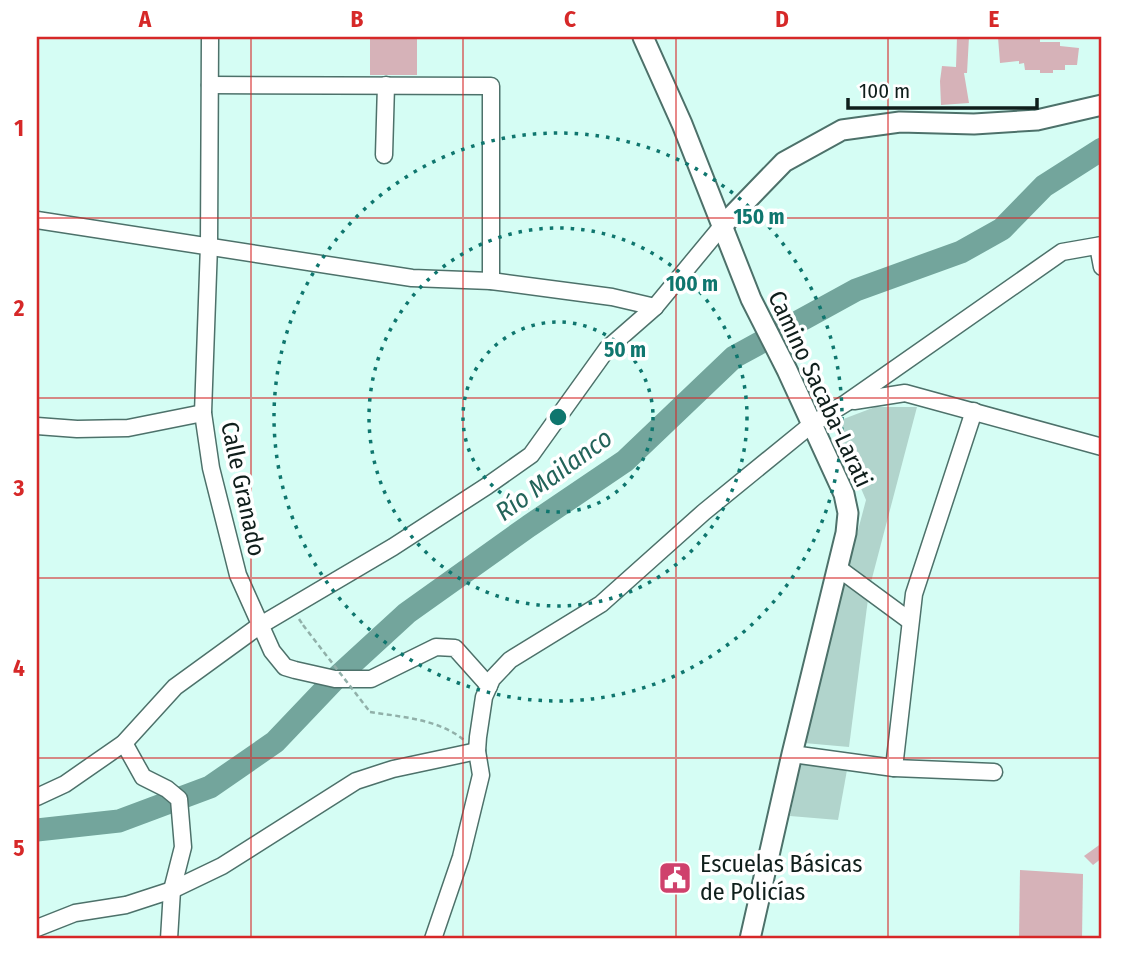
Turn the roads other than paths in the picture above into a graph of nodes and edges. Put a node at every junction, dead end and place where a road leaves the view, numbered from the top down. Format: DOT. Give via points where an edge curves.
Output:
graph roads {
  1 [pos="211,37"];
  2 [pos="643,37"];
  3 [pos="210,85"];
  4 [pos="386,85"];
  5 [pos="1102,104"];
  6 [pos="384,155"];
  7 [pos="37,220"];
  8 [pos="722,226"];
  9 [pos="208,245"];
  10 [pos="1100,246"];
  11 [pos="1102,267"];
  12 [pos="491,281"];
  13 [pos="654,307"];
  14 [pos="846,403"];
  15 [pos="974,411"];
  16 [pos="203,413"];
  17 [pos="811,424"];
  18 [pos="37,426"];
  19 [pos="1102,447"];
  20 [pos="838,568"];
  21 [pos="910,621"];
  22 [pos="259,626"];
  23 [pos="489,686"];
  24 [pos="124,743"];
  25 [pos="477,751"];
  26 [pos="792,754"];
  27 [pos="894,768"];
  28 [pos="994,772"];
  29 [pos="37,797"];
  30 [pos="172,890"];
  31 [pos="37,928"];
  32 [pos="169,939"];
  33 [pos="433,939"];
  34 [pos="750,939"];
  1 -- 3 [label="street, Calle Granado"];
  2 -- 8 [label="main road, Camino Sacaba-Larati"];
  3 -- 4 [label="street"];
  3 -- 9 [label="street, Calle Granado"];
  4 -- 6 [label="street"];
  4 -- 12 [label="street" via="491,86"];
  5 -- 8 [label="main road" via="1037,120 900,122 842,130 784,162"];
  7 -- 9 [label="street"];
  8 -- 13 [label="street"];
  8 -- 17 [label="main road, Camino Sacaba-Larati"];
  9 -- 12 [label="street" via="412,278"];
  9 -- 16 [label="street, Calle Granado"];
  10 -- 11 [label="street"];
  10 -- 14 [label="street" via="1062,252"];
  12 -- 13 [label="street"];
  13 -- 22 [label="street" via="607,349 531,454 393,547"];
  14 -- 15 [label="street" via="905,393"];
  14 -- 17 [label="street"];
  15 -- 19 [label="street"];
  15 -- 21 [label="street" via="914,594"];
  16 -- 18 [label="street" via="128,428"];
  16 -- 22 [label="street, Calle Granado" via="237,575"];
  17 -- 20 [label="main road, Camino Sacaba-Larati" via="844,494 848,513"];
  17 -- 23 [label="street" via="601,604 510,660"];
  20 -- 21 [label="street"];
  20 -- 26 [label="main road, Camino Sacaba-Larati"];
  21 -- 27 [label="street"];
  22 -- 23 [label="street, Calle Granado" via="285,667 316,676 371,679 436,647 455,648"];
  22 -- 24 [label="street" via="175,687"];
  23 -- 25 [label="street"];
  24 -- 29 [label="street" via="65,784"];
  24 -- 30 [label="street" via="143,777 179,799 183,847"];
  25 -- 30 [label="street" via="356,781 222,866"];
  25 -- 33 [label="street" via="481,775 461,857"];
  26 -- 27 [label="street"];
  26 -- 34 [label="main road, Camino Sacaba-Larati"];
  27 -- 28 [label="street"];
  30 -- 31 [label="street" via="126,905 75,913"];
  30 -- 32 [label="street"];
}
